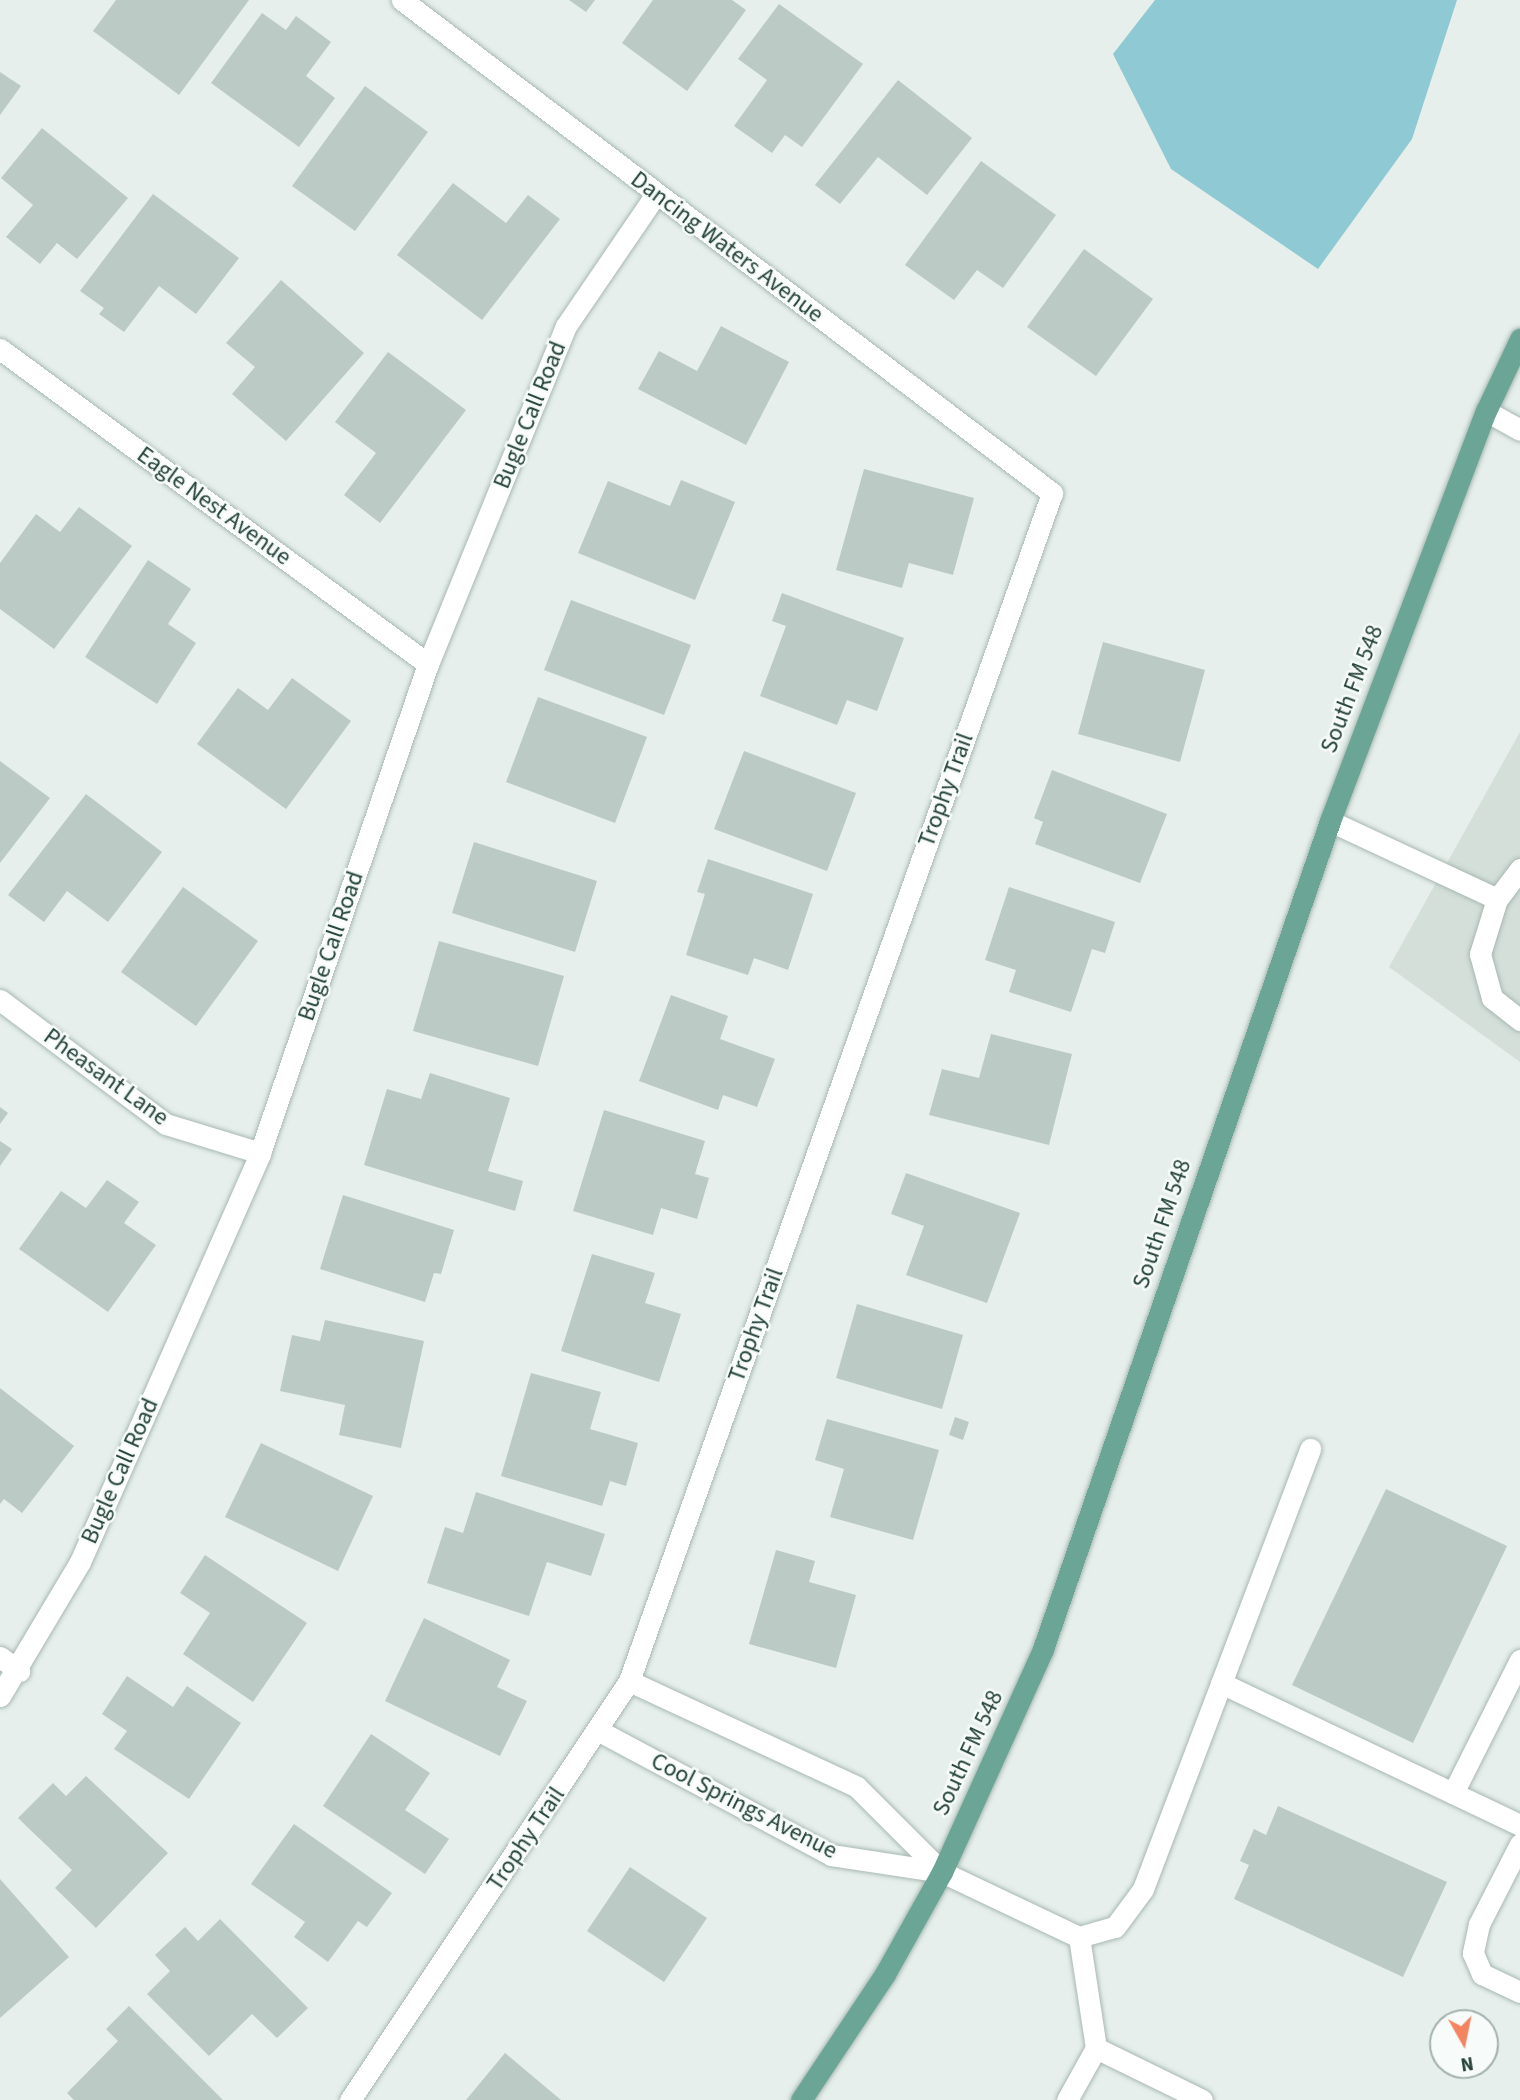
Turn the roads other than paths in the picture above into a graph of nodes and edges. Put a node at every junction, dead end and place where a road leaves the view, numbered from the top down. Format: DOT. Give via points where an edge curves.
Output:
graph roads {
  1 [pos="402,0"];
  2 [pos="656,194"];
  3 [pos="1520,339"];
  4 [pos="0,349"];
  5 [pos="1486,411"];
  6 [pos="1520,430"];
  7 [pos="1052,494"];
  8 [pos="428,664"];
  9 [pos="1329,821"];
  10 [pos="1520,869"];
  11 [pos="1497,899"];
  12 [pos="0,1000"];
  13 [pos="1520,1020"];
  14 [pos="260,1153"];
  15 [pos="1310,1448"];
  16 [pos="0,1657"];
  17 [pos="1520,1660"];
  18 [pos="19,1671"];
  19 [pos="629,1681"];
  20 [pos="1221,1683"];
  21 [pos="0,1696"];
  22 [pos="599,1731"];
  23 [pos="1452,1793"];
  24 [pos="1520,1825"];
  25 [pos="1520,1844"];
  26 [pos="942,1872"];
  27 [pos="1079,1937"];
  28 [pos="1520,1992"];
  29 [pos="1096,2048"];
  30 [pos="349,2100"];
  31 [pos="801,2100"];
  32 [pos="1067,2100"];
  33 [pos="1202,2100"];
  1 -- 2 [label="street, Dancing Waters Avenue"];
  2 -- 7 [label="street, Dancing Waters Avenue"];
  2 -- 8 [label="street, Bugle Call Road" via="566,326"];
  3 -- 5 [label="main road, South FM 548"];
  4 -- 8 [label="street, Eagle Nest Avenue"];
  5 -- 6 [label="street"];
  5 -- 9 [label="main road, South FM 548"];
  7 -- 19 [label="street, Trophy Trail"];
  8 -- 14 [label="street, Bugle Call Road"];
  9 -- 11 [label="street"];
  9 -- 26 [label="main road, South FM 548" via="1043,1649"];
  10 -- 11 [label="street"];
  11 -- 13 [label="street" via="1479,954 1492,998"];
  12 -- 14 [label="street, Pheasant Lane" via="166,1124"];
  14 -- 18 [label="street, Bugle Call Road" via="80,1562"];
  15 -- 20 [label="street"];
  16 -- 18 [label="street"];
  17 -- 23 [label="street"];
  18 -- 21 [label="street, Bugle Call Road"];
  19 -- 22 [label="street, Trophy Trail"];
  19 -- 26 [label="street" via="857,1787"];
  20 -- 23 [label="street"];
  20 -- 27 [label="street" via="1143,1889 1115,1927"];
  22 -- 26 [label="street, Cool Springs Avenue" via="831,1855"];
  22 -- 30 [label="street, Trophy Trail"];
  23 -- 24 [label="street"];
  25 -- 28 [label="street" via="1479,1924 1474,1953 1482,1974"];
  26 -- 27 [label="street"];
  26 -- 31 [label="main road, South FM 548" via="885,1974"];
  27 -- 29 [label="street"];
  29 -- 32 [label="street"];
  29 -- 33 [label="street"];
}
